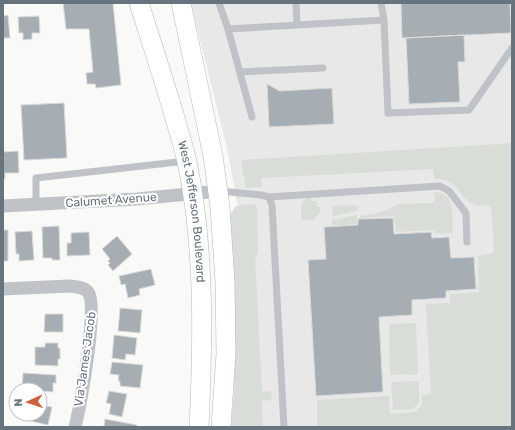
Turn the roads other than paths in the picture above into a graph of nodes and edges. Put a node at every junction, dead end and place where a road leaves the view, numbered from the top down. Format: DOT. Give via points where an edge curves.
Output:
graph roads {
  1 [pos="139,3"];
  2 [pos="181,3"];
  3 [pos="219,3"];
  4 [pos="296,3"];
  5 [pos="381,3"];
  6 [pos="384,20"];
  7 [pos="297,25"];
  8 [pos="228,29"];
  9 [pos="512,48"];
  10 [pos="323,68"];
  11 [pos="240,72"];
  12 [pos="252,117"];
  13 [pos="187,161"];
  14 [pos="219,191"];
  15 [pos="192,193"];
  16 [pos="269,197"];
  17 [pos="36,205"];
  18 [pos="3,206"];
  19 [pos="467,242"];
  20 [pos="3,289"];
  21 [pos="75,427"];
  22 [pos="199,427"];
  23 [pos="221,427"];
  24 [pos="284,427"];
  1 -- 13 [label="main road, West Jefferson Boulevard"];
  2 -- 14 [label="main road, West Jefferson Boulevard"];
  3 -- 8 [label="lane"];
  4 -- 7 [label="lane"];
  5 -- 6 [label="lane"];
  6 -- 7 [label="lane"];
  6 -- 9 [label="lane" via="388,113 469,110"];
  7 -- 8 [label="lane"];
  8 -- 11 [label="lane"];
  10 -- 11 [label="lane"];
  11 -- 12 [label="lane"];
  13 -- 15 [label="main road, West Jefferson Boulevard"];
  13 -- 17 [label="lane" via="36,178"];
  14 -- 15 [label="street, Calumet Avenue"];
  14 -- 16 [label="lane"];
  14 -- 23 [label="main road, West Jefferson Boulevard" via="225,281 226,354"];
  15 -- 17 [label="street, Calumet Avenue"];
  15 -- 22 [label="main road, West Jefferson Boulevard" via="200,294"];
  16 -- 19 [label="lane" via="440,186 449,191 466,212"];
  16 -- 24 [label="lane" via="272,205"];
  17 -- 18 [label="street, Calumet Avenue"];
  20 -- 21 [label="street, Via James Jacob" via="70,286 80,287 88,292 92,302 92,313"];
}
